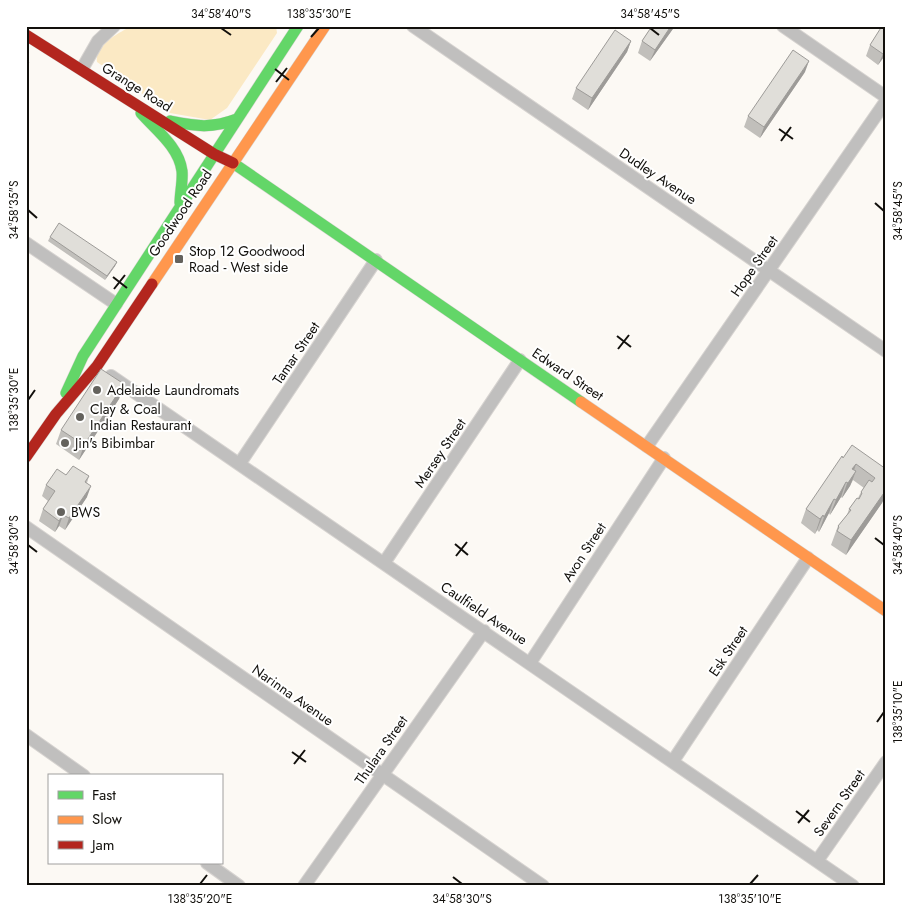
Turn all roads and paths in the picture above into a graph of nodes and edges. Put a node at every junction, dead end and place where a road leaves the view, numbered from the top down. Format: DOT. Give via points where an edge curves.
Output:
graph roads {
  1 [pos="114,26"];
  2 [pos="325,26"];
  3 [pos="413,26"];
  4 [pos="783,26"];
  5 [pos="297,27"];
  6 [pos="26,35"];
  7 [pos="82,69"];
  8 [pos="886,97"];
  9 [pos="128,99"];
  10 [pos="886,102"];
  11 [pos="160,119"];
  12 [pos="237,119"];
  13 [pos="214,154"];
  14 [pos="232,162"];
  15 [pos="179,206"];
  16 [pos="26,243"];
  17 [pos="376,260"];
  18 [pos="769,271"];
  19 [pos="116,304"];
  20 [pos="886,351"];
  21 [pos="520,360"];
  22 [pos="97,366"];
  23 [pos="56,414"];
  24 [pos="647,446"];
  25 [pos="26,457"];
  26 [pos="664,458"];
  27 [pos="240,463"];
  28 [pos="26,527"];
  29 [pos="808,558"];
  30 [pos="384,563"];
  31 [pos="886,611"];
  32 [pos="484,631"];
  33 [pos="530,663"];
  34 [pos="26,734"];
  35 [pos="673,761"];
  36 [pos="886,762"];
  37 [pos="81,774"];
  38 [pos="381,775"];
  39 [pos="817,861"];
  40 [pos="208,864"];
  41 [pos="239,886"];
  42 [pos="304,886"];
  43 [pos="543,886"];
  44 [pos="853,886"];
  1 -- 7 [label="street" via="98,41"];
  2 -- 14 [label="main road, Goodwood Road"];
  3 -- 18 [label="street, Dudley Avenue"];
  4 -- 8 [label="street"];
  5 -- 12 [label="main road, Goodwood Road"];
  6 -- 7 [label="main road, Grange Road"];
  7 -- 9 [label="main road, Grange Road"];
  9 -- 11 [label="main road, Grange Road"];
  9 -- 15 [label="main road" via="176,154 182,171"];
  10 -- 18 [label="street, Hope Street"];
  11 -- 12 [label="main road" via="209,128"];
  11 -- 13 [label="main road, Grange Road"];
  12 -- 13 [label="main road, Goodwood Road"];
  13 -- 14 [label="main road, Grange Road"];
  13 -- 15 [label="main road, Goodwood Road"];
  14 -- 17 [label="main road, Edward Street"];
  14 -- 22 [label="main road, Goodwood Road"];
  15 -- 19 [label="main road, Goodwood Road"];
  16 -- 19 [label="street"];
  17 -- 21 [label="main road, Edward Street"];
  17 -- 27 [label="street, Tamar Street"];
  18 -- 20 [label="street, Dudley Avenue"];
  18 -- 24 [label="street, Hope Street"];
  19 -- 23 [label="main road, Goodwood Road" via="83,356"];
  21 -- 24 [label="main road, Edward Street"];
  21 -- 30 [label="street, Mersey Street"];
  22 -- 23 [label="main road, Goodwood Road"];
  22 -- 27 [label="street, Caulfield Avenue"];
  23 -- 25 [label="main road, Goodwood Road"];
  24 -- 26 [label="main road, Edward Street"];
  26 -- 29 [label="main road, Edward Street"];
  26 -- 33 [label="street, Avon Street"];
  27 -- 30 [label="street, Caulfield Avenue"];
  28 -- 38 [label="street, Narinna Avenue"];
  29 -- 31 [label="main road, Edward Street"];
  29 -- 35 [label="street, Esk Street"];
  30 -- 32 [label="street, Caulfield Avenue"];
  32 -- 33 [label="street, Caulfield Avenue"];
  32 -- 38 [label="street, Thulara Street"];
  33 -- 35 [label="street, Caulfield Avenue"];
  34 -- 37 [label="street"];
  35 -- 39 [label="street, Caulfield Avenue"];
  36 -- 39 [label="street, Severn Street"];
  38 -- 42 [label="street, Thulara Street"];
  38 -- 43 [label="street, Narinna Avenue"];
  39 -- 44 [label="street, Caulfield Avenue"];
  40 -- 41 [label="street"];
}
